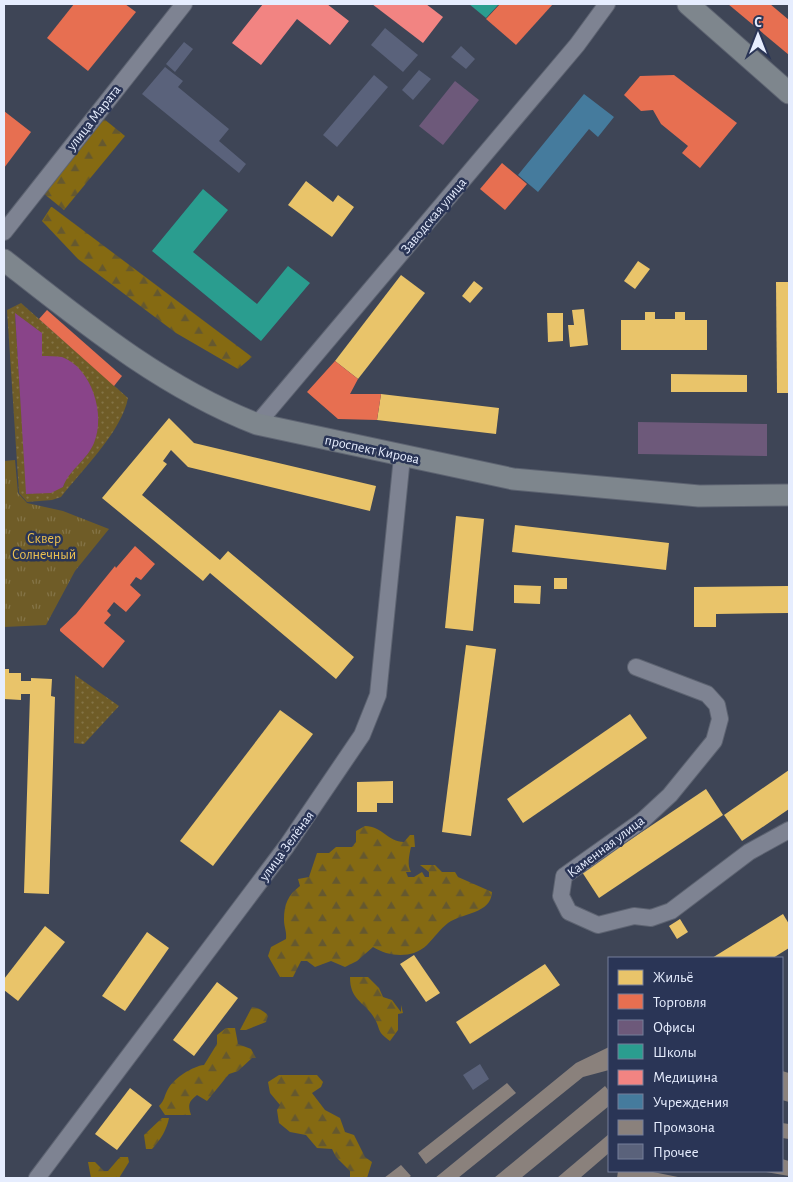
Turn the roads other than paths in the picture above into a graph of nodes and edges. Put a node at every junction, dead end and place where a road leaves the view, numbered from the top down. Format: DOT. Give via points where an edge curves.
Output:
graph roads {
  1 [pos="184,4"];
  2 [pos="607,4"];
  3 [pos="688,4"];
  4 [pos="789,93"];
  5 [pos="4,232"];
  6 [pos="4,260"];
  7 [pos="257,424"];
  8 [pos="402,457"];
  9 [pos="789,495"];
  10 [pos="636,667"];
  11 [pos="789,830"];
  12 [pos="37,1178"];
  1 -- 5 [label="street, улица Марата"];
  2 -- 7 [label="street, Заводская улица" via="577,45"];
  3 -- 4 [label="main road"];
  6 -- 7 [label="main road, проспект Кирова" via="89,327 170,382 226,412"];
  7 -- 8 [label="main road, проспект Кирова"];
  8 -- 9 [label="main road, проспект Кирова" via="513,479 699,496"];
  8 -- 12 [label="street, улица Зелёная" via="378,695 362,735 280,855"];
  10 -- 11 [label="street, Каменная улица" via="707,694 717,705 720,719 714,742 670,795 643,820 564,876 561,896 570,912 598,925 634,916 651,918 671,911 749,852"];
}
